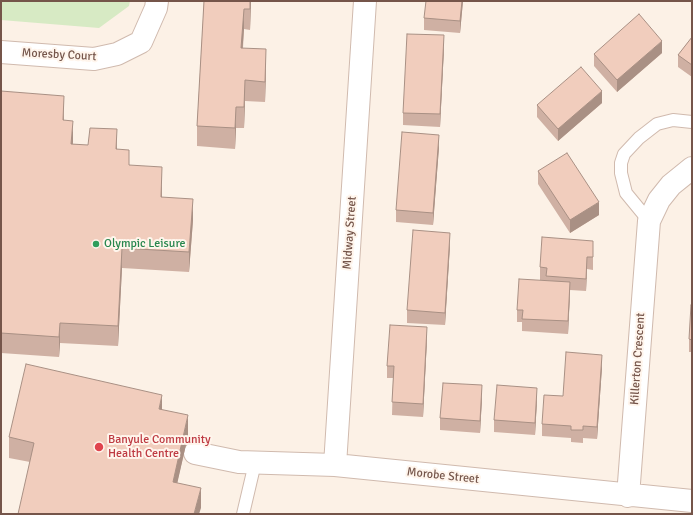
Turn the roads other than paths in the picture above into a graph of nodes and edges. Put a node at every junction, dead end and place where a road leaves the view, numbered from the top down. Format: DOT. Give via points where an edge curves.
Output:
graph roads {
  1 [pos="157,1"];
  2 [pos="365,1"];
  3 [pos="1,52"];
  4 [pos="692,122"];
  5 [pos="692,168"];
  6 [pos="649,221"];
  7 [pos="195,453"];
  8 [pos="255,463"];
  9 [pos="334,464"];
  10 [pos="628,496"];
  11 [pos="692,501"];
  12 [pos="242,514"];
  1 -- 3 [label="street, Moresby Court" via="141,42 117,54 94,59"];
  2 -- 9 [label="street, Midway Street"];
  4 -- 6 [label="lane" via="673,120 658,124 639,138 624,154 621,163 622,182 626,193"];
  5 -- 6 [label="street, Killerton Crescent" via="671,185 659,200"];
  6 -- 10 [label="street, Killerton Crescent"];
  7 -- 8 [label="street, Morobe Street"];
  8 -- 9 [label="street, Morobe Street"];
  8 -- 12 [label="lane"];
  9 -- 10 [label="street, Morobe Street"];
  10 -- 11 [label="street, Morobe Street"];
}
